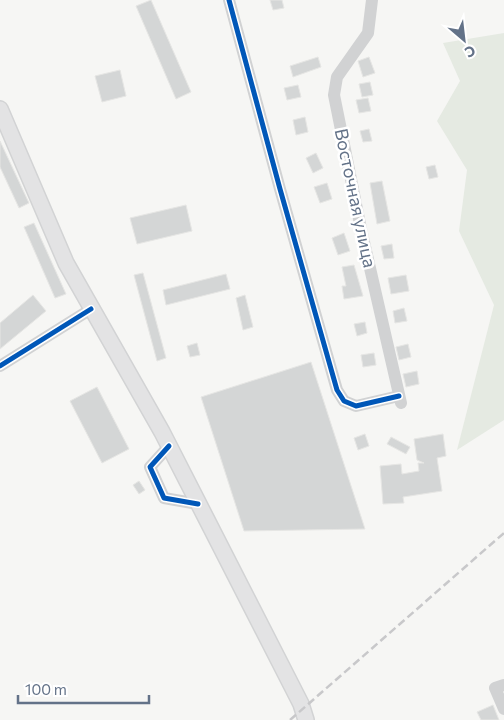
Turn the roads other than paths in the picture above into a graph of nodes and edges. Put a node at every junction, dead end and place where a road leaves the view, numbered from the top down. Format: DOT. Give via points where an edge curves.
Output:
graph roads {
  1 [pos="231,0"];
  2 [pos="372,0"];
  3 [pos="0,108"];
  4 [pos="91,310"];
  5 [pos="0,366"];
  6 [pos="169,446"];
  7 [pos="198,504"];
  8 [pos="504,685"];
  9 [pos="504,709"];
  10 [pos="306,720"];
  1 -- 2 [label="street, Восточная улица" via="337,390 344,401 356,406 400,400 334,95 337,77 368,33"];
  3 -- 4 [label="main road" via="66,263"];
  4 -- 5 [label="street"];
  4 -- 6 [label="main road"];
  6 -- 7 [label="main road"];
  6 -- 7 [label="street" via="150,467 164,498"];
  7 -- 10 [label="main road" via="301,704"];
  8 -- 9 [label="street" via="495,688"];
}
